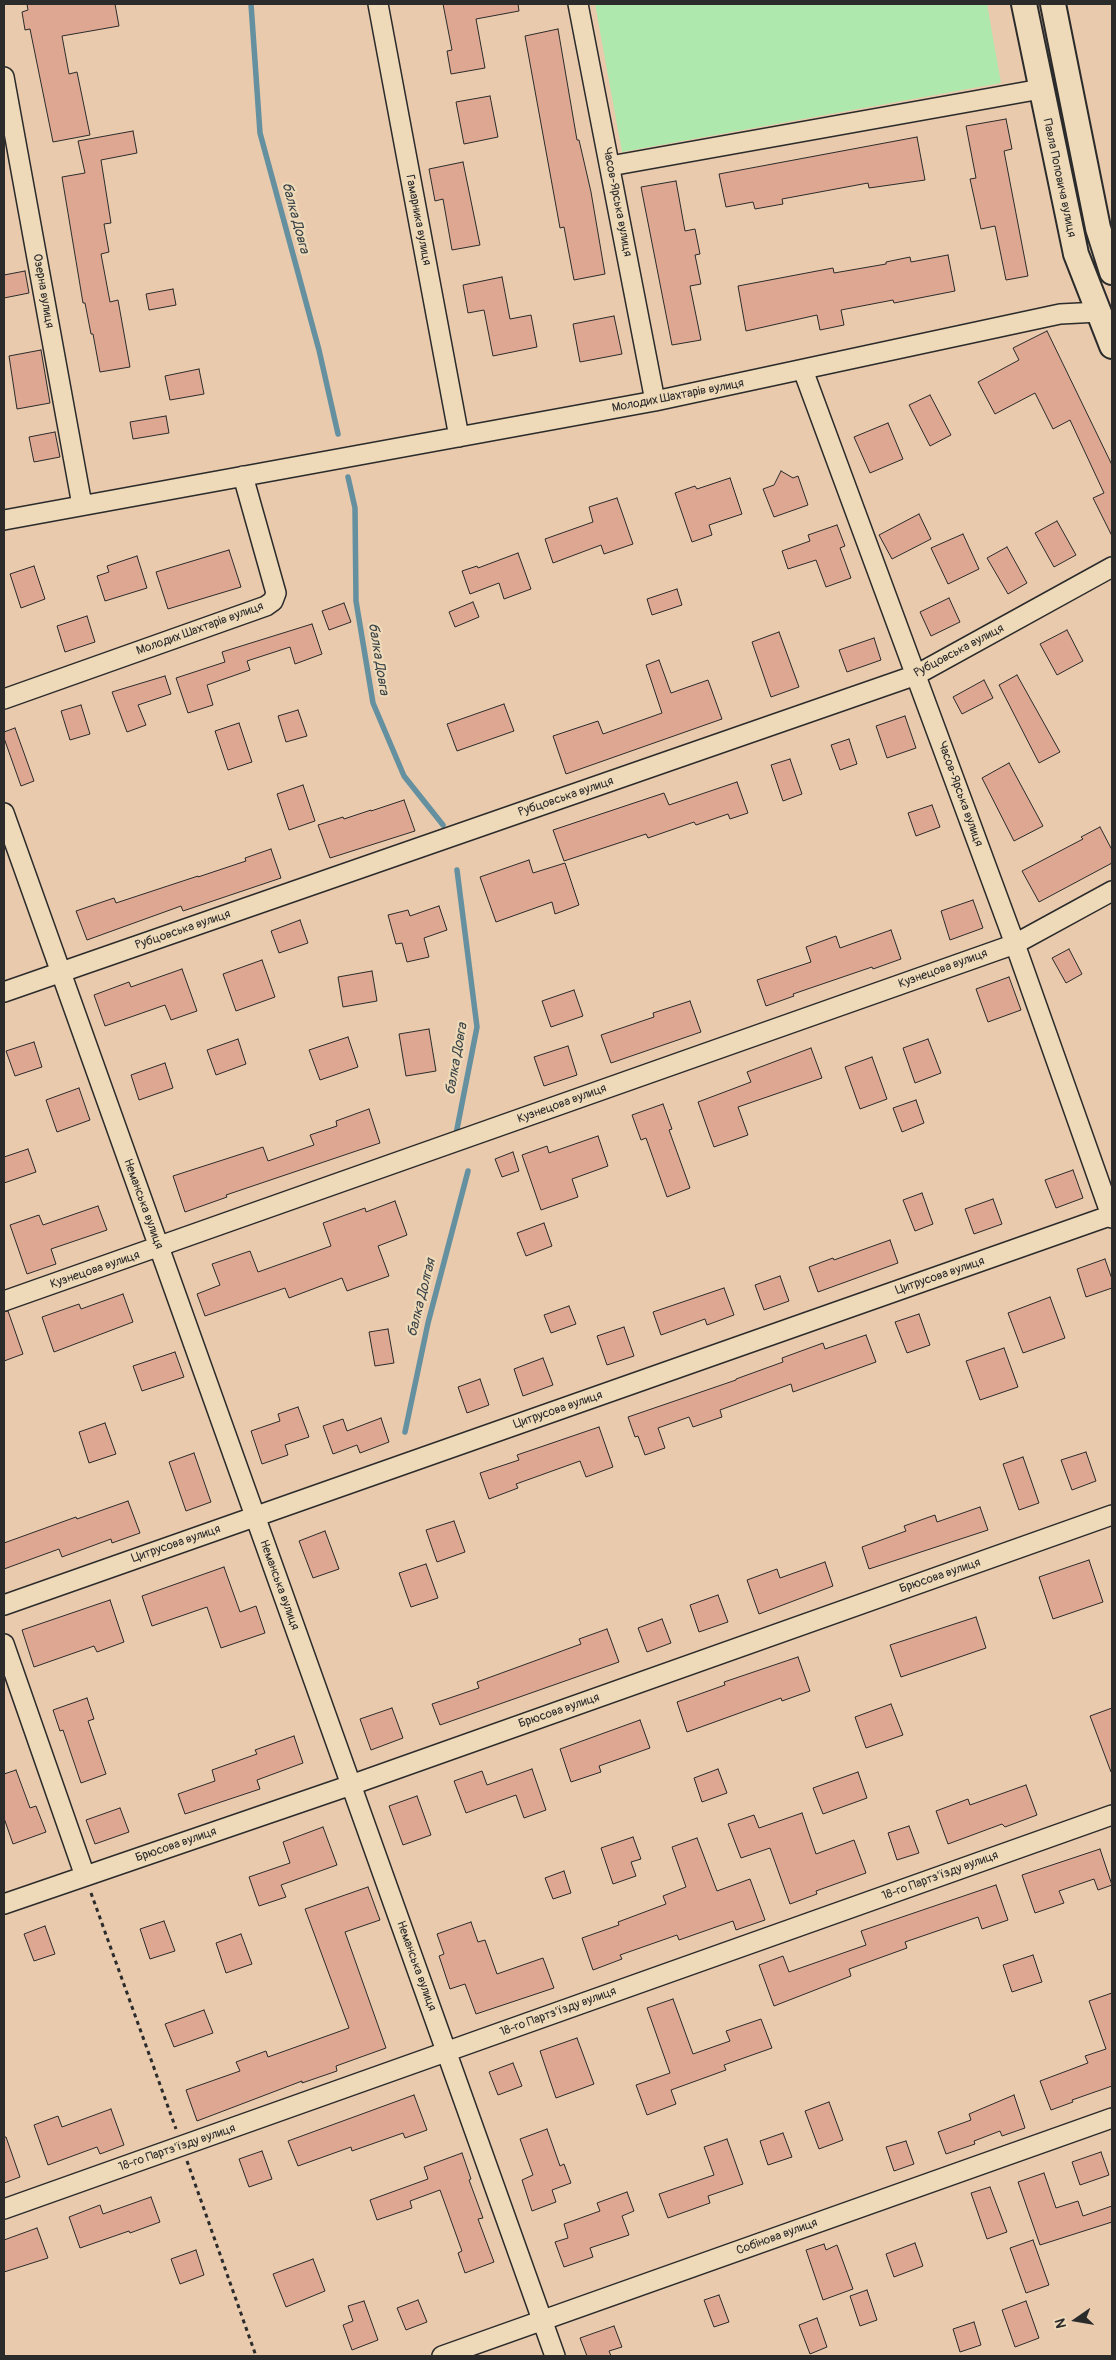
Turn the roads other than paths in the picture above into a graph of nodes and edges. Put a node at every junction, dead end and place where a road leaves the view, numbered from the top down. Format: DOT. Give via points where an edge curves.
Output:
graph roads {
  1 [pos="378,4"];
  2 [pos="578,4"];
  3 [pos="1024,4"];
  4 [pos="1053,4"];
  5 [pos="4,78"];
  6 [pos="1041,89"];
  7 [pos="610,166"];
  8 [pos="1112,272"];
  9 [pos="1106,311"];
  10 [pos="1112,346"];
  11 [pos="803,370"];
  12 [pos="655,401"];
  13 [pos="459,437"];
  14 [pos="243,476"];
  15 [pos="82,505"];
  16 [pos="4,520"];
  17 [pos="1112,567"];
  18 [pos="916,675"];
  19 [pos="4,699"];
  20 [pos="4,813"];
  21 [pos="1112,892"];
  22 [pos="1015,944"];
  23 [pos="61,973"];
  24 [pos="4,992"];
  25 [pos="1112,1217"];
  26 [pos="158,1247"];
  27 [pos="4,1301"];
  28 [pos="1112,1515"];
  29 [pos="255,1516"];
  30 [pos="4,1605"];
  31 [pos="4,1644"];
  32 [pos="351,1785"];
  33 [pos="1112,1815"];
  34 [pos="85,1876"];
  35 [pos="4,1904"];
  36 [pos="446,2052"];
  37 [pos="1112,2118"];
  38 [pos="4,2209"];
  39 [pos="542,2321"];
  40 [pos="442,2356"];
  41 [pos="555,2356"];
  1 -- 13 [label="street, Гамарника вулиця"];
  2 -- 7 [label="street, Часов-Ярська вулиця"];
  3 -- 6 [label="main road, Павла Поповича вулиця"];
  4 -- 8 [label="main road" via="1098,228"];
  5 -- 15 [label="street, Озерна вулиця"];
  6 -- 7 [label="street"];
  6 -- 9 [label="main road, Павла Поповича вулиця" via="1076,254"];
  7 -- 12 [label="street, Часов-Ярська вулиця"];
  9 -- 10 [label="main road, Павла Поповича вулиця"];
  9 -- 11 [label="street, Молодих Шахтарів вулиця" via="1060,314"];
  11 -- 12 [label="street, Молодих Шахтарів вулиця"];
  11 -- 18 [label="street, Часов-Ярська вулиця"];
  12 -- 13 [label="street, Молодих Шахтарів вулиця"];
  13 -- 14 [label="street, Молодих Шахтарів вулиця"];
  14 -- 15 [label="street, Молодих Шахтарів вулиця"];
  14 -- 19 [label="street, Молодих Шахтарів вулиця" via="276,593 273,601"];
  15 -- 16 [label="street, Молодих Шахтарів вулиця"];
  17 -- 18 [label="street, Рубцовська вулиця"];
  18 -- 22 [label="street, Часов-Ярська вулиця"];
  18 -- 23 [label="street, Рубцовська вулиця"];
  20 -- 23 [label="street, Неманська вулиця"];
  21 -- 22 [label="street, Кузнецова вулиця"];
  22 -- 25 [label="street, Часов-Ярська вулиця"];
  22 -- 26 [label="street, Кузнецова вулиця"];
  23 -- 24 [label="street, Рубцовська вулиця"];
  23 -- 26 [label="street, Неманська вулиця"];
  25 -- 29 [label="street, Цитрусова вулиця"];
  26 -- 27 [label="street, Кузнецова вулиця"];
  26 -- 29 [label="street, Неманська вулиця"];
  28 -- 32 [label="street, Брюсова вулиця"];
  29 -- 30 [label="street, Цитрусова вулиця"];
  29 -- 32 [label="street, Неманська вулиця"];
  31 -- 34 [label="street"];
  32 -- 34 [label="street, Брюсова вулиця"];
  32 -- 36 [label="street, Неманська вулиця"];
  33 -- 36 [label="street, 18-го Партз’їзду вулиця"];
  34 -- 35 [label="street, Брюсова вулиця"];
  36 -- 38 [label="street, 18-го Партз’їзду вулиця"];
  36 -- 39 [label="street, Неманська вулиця"];
  37 -- 39 [label="street, Собінова вулиця"];
  39 -- 40 [label="street, Собінова вулиця"];
  39 -- 41 [label="street, Неманська вулиця"];
}
